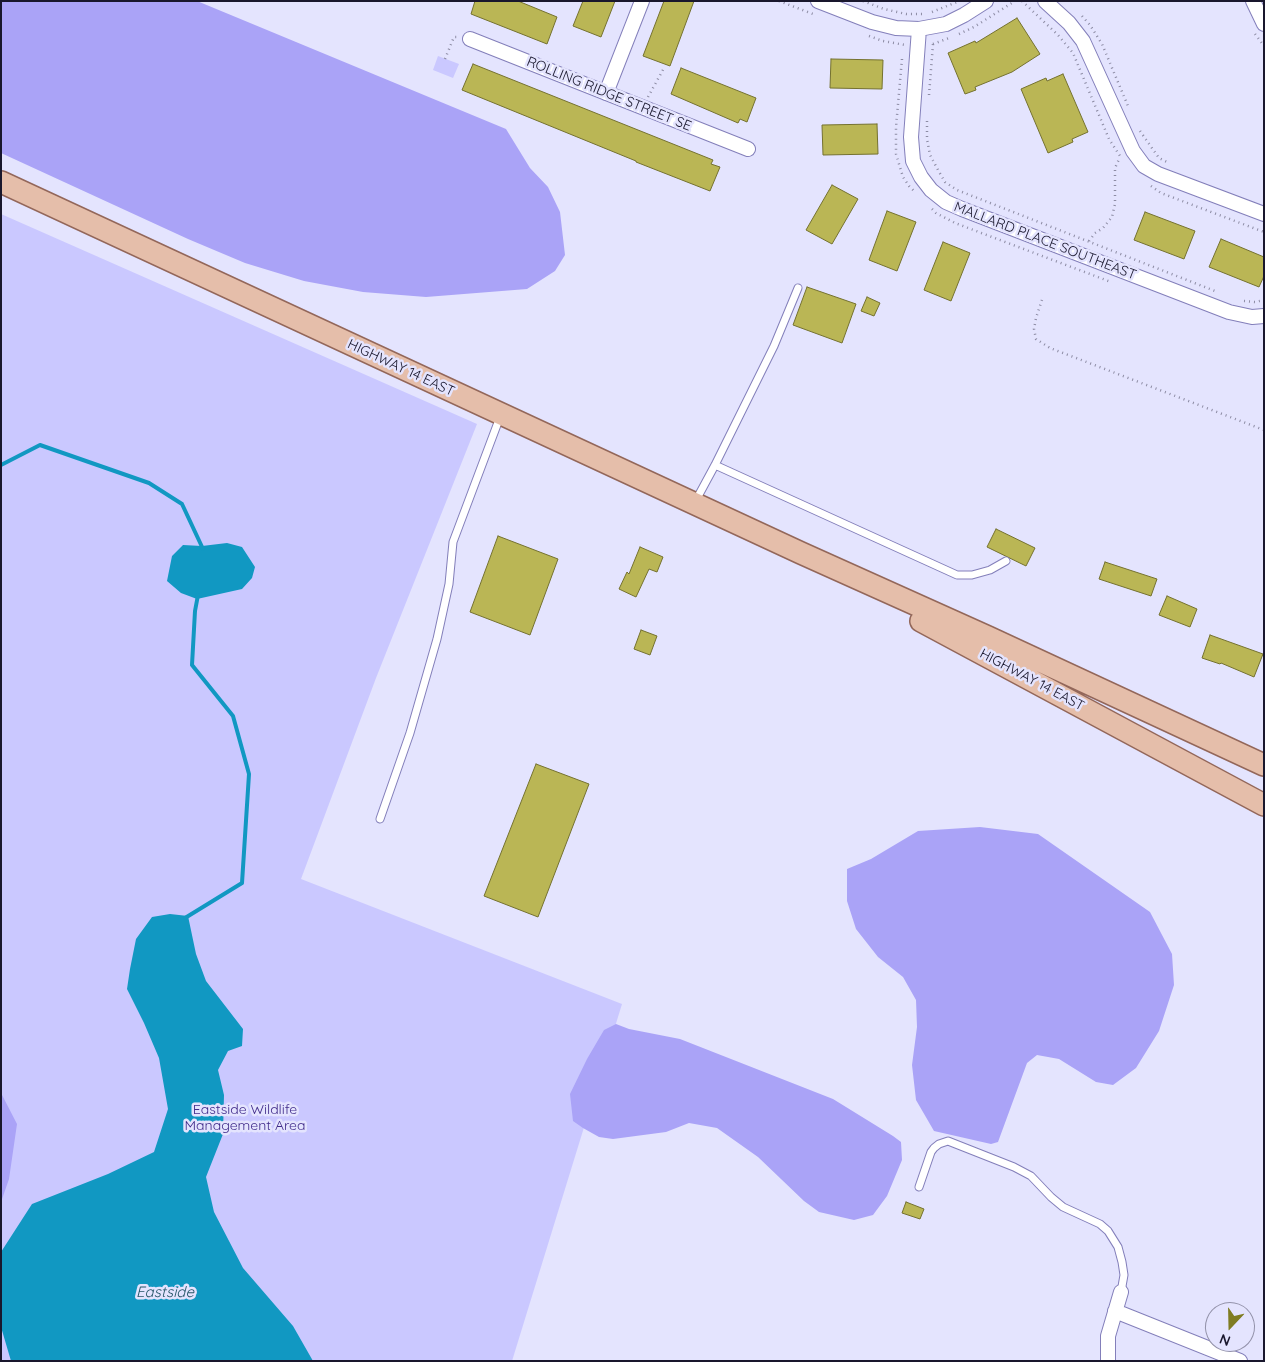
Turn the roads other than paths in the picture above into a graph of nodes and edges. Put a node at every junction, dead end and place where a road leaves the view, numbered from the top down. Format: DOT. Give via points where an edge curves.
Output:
graph roads {
  1 [pos="642,1"];
  2 [pos="818,1"];
  3 [pos="986,1"];
  4 [pos="1045,1"];
  5 [pos="1253,1"];
  6 [pos="1264,24"];
  7 [pos="918,29"];
  8 [pos="470,39"];
  9 [pos="606,93"];
  10 [pos="748,149"];
  11 [pos="1,182"];
  12 [pos="1264,214"];
  13 [pos="798,288"];
  14 [pos="1264,316"];
  15 [pos="501,414"];
  16 [pos="716,465"];
  17 [pos="695,504"];
  18 [pos="801,553"];
  19 [pos="1006,561"];
  20 [pos="1264,765"];
  21 [pos="1264,805"];
  22 [pos="380,818"];
  23 [pos="919,1187"];
  24 [pos="1121,1292"];
  25 [pos="1115,1311"];
  26 [pos="1108,1361"];
  27 [pos="1240,1361"];
  1 -- 9 [label="street"];
  2 -- 7 [label="street" via="872,22"];
  3 -- 7 [label="street" via="946,24"];
  4 -- 12 [label="street" via="1083,41 1133,151 1144,166"];
  5 -- 6 [label="street"];
  7 -- 14 [label="street, MALLARD PLACE SOUTHEAST" via="911,137 914,161 921,178 931,190 946,202 1229,312"];
  8 -- 9 [label="street, ROLLING RIDGE STREET SE"];
  9 -- 10 [label="street, ROLLING RIDGE STREET SE"];
  11 -- 15 [label="main road, HIGHWAY 14 EAST"];
  13 -- 16 [label="lane" via="774,346"];
  15 -- 17 [label="main road, HIGHWAY 14 EAST"];
  15 -- 22 [label="lane" via="453,542 449,584 437,639"];
  16 -- 17 [label="lane"];
  16 -- 19 [label="lane" via="957,575 990,570"];
  17 -- 18 [label="main road, HIGHWAY 14 EAST"];
  18 -- 20 [label="main road, HIGHWAY 14 EAST"];
  18 -- 21 [label="main road, HIGHWAY 14 EAST" via="893,606"];
  23 -- 24 [label="lane" via="931,1152 948,1141 1014,1167 1031,1176 1063,1207 1100,1224 1108,1232 1122,1262"];
  24 -- 25 [label="street"];
  25 -- 26 [label="street" via="1108,1336"];
  25 -- 27 [label="street"];
}
